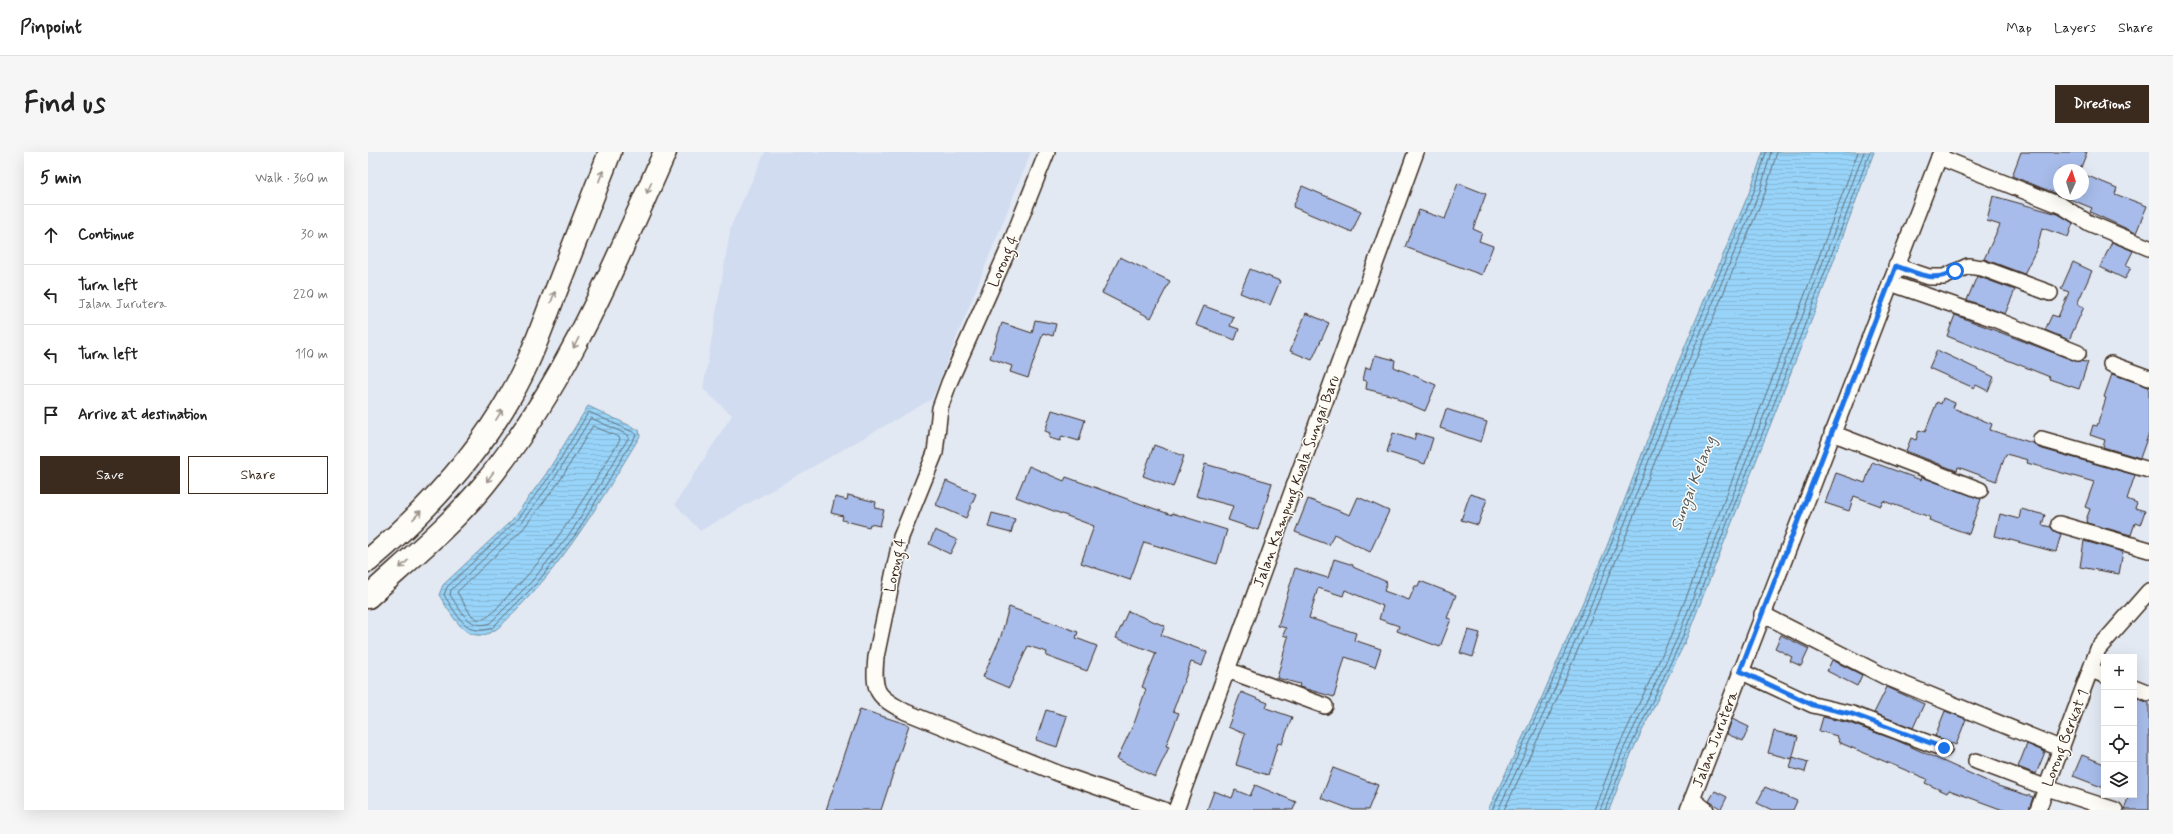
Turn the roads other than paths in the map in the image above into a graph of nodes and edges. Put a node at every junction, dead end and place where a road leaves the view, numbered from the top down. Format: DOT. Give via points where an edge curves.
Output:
graph roads {
  1 [pos="610,152"];
  2 [pos="665,152"];
  3 [pos="1047,152"];
  4 [pos="1416,152"];
  5 [pos="1940,155"];
  6 [pos="2149,248"];
  7 [pos="1896,266"];
  8 [pos="1890,283"];
  9 [pos="2050,293"];
  10 [pos="2078,353"];
  11 [pos="2111,364"];
  12 [pos="2149,378"];
  13 [pos="1832,434"];
  14 [pos="2041,439"];
  15 [pos="2149,470"];
  16 [pos="1980,490"];
  17 [pos="2059,524"];
  18 [pos="398,535"];
  19 [pos="368,550"];
  20 [pos="2149,550"];
  21 [pos="368,561"];
  22 [pos="2149,591"];
  23 [pos="368,597"];
  24 [pos="1762,614"];
  25 [pos="1227,670"];
  26 [pos="1740,671"];
  27 [pos="2097,672"];
  28 [pos="2137,688"];
  29 [pos="2149,693"];
  30 [pos="1325,706"];
  31 [pos="1944,748"];
  32 [pos="2062,749"];
  33 [pos="1976,761"];
  34 [pos="2046,788"];
  35 [pos="1690,804"];
  36 [pos="1164,810"];
  37 [pos="1176,810"];
  38 [pos="1706,810"];
  39 [pos="2038,810"];
  40 [pos="2115,810"];
  18 -- 1 [label="highway, one-way" via="452,479 477,448 512,394 542,328"];
  2 -- 23 [label="highway, one-way" via="575,345 513,446 483,486 453,518"];
  3 -- 36 [label="street, Lorong 4" via="940,408 935,453 901,537 876,657 876,691 888,703 906,712 1060,774"];
  4 -- 25 [label="street, Jalan Kampung Kuala Sungai Baru"];
  5 -- 6 [label="street" via="2062,206 2089,222"];
  5 -- 7 [label="street, Jalan Jurutera"];
  7 -- 8 [label="street, Jalan Jurutera"];
  7 -- 9 [label="street" via="1929,277 1944,277 1968,266 1982,268"];
  8 -- 10 [label="street" via="1994,319"];
  8 -- 13 [label="street, Jalan Jurutera"];
  11 -- 12 [label="street"];
  13 -- 16 [label="street"];
  13 -- 24 [label="street, Jalan Jurutera"];
  14 -- 15 [label="street"];
  17 -- 20 [label="street"];
  18 -- 19 [label="highway"];
  18 -- 21 [label="highway"];
  22 -- 27 [label="street, Lorong Berkat 1" via="2098,649"];
  24 -- 26 [label="street, Jalan Jurutera"];
  24 -- 32 [label="street" via="1886,677"];
  25 -- 30 [label="street"];
  25 -- 37 [label="street, Jalan Kampung Kuala Sungai Baru"];
  26 -- 31 [label="street" via="1813,705 1852,714"];
  26 -- 35 [label="street, Jalan Jurutera"];
  27 -- 32 [label="street, Lorong Berkat 1"];
  28 -- 29 [label="street"];
  32 -- 34 [label="street, Lorong Berkat 1"];
  33 -- 34 [label="street"];
  34 -- 39 [label="street, Lorong Berkat 1"];
  34 -- 40 [label="street"];
  35 -- 38 [label="street"];
}
